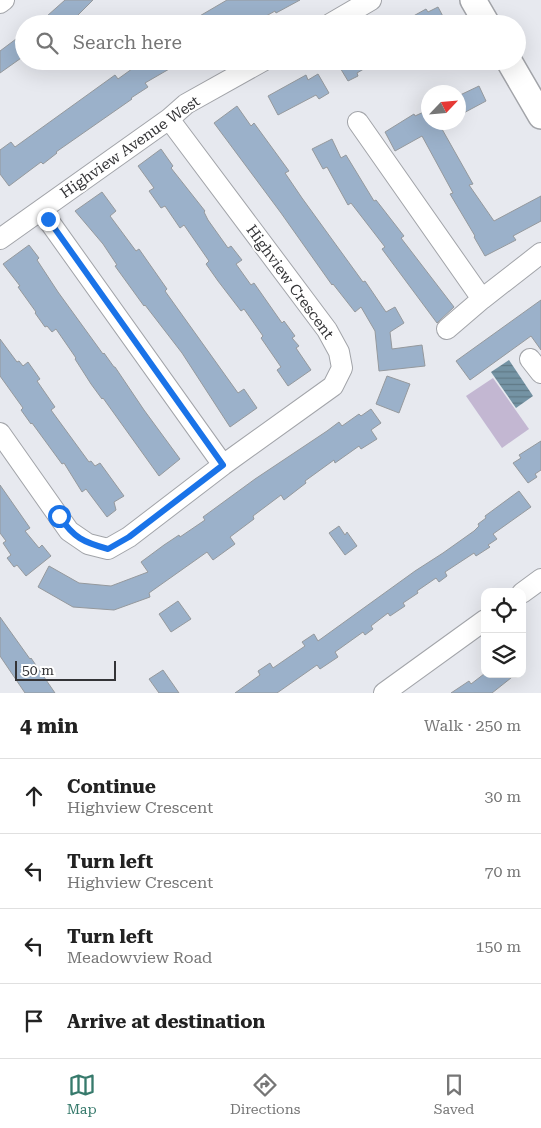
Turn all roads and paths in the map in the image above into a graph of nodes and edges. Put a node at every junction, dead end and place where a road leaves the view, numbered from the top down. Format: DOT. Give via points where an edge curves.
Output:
graph roads {
  1 [pos="4,0"];
  2 [pos="371,0"];
  3 [pos="473,0"];
  4 [pos="0,3"];
  5 [pos="345,15"];
  6 [pos="482,15"];
  7 [pos="248,70"];
  8 [pos="514,70"];
  9 [pos="541,116"];
  10 [pos="169,119"];
  11 [pos="358,122"];
  12 [pos="41,210"];
  13 [pos="0,239"];
  14 [pos="541,253"];
  15 [pos="482,299"];
  16 [pos="447,329"];
  17 [pos="0,433"];
  18 [pos="223,465"];
  19 [pos="541,579"];
  20 [pos="526,590"];
  21 [pos="481,623"];
  22 [pos="384,693"];
  1 -- 4 [label="street"];
  2 -- 5 [label="street"];
  3 -- 6 [label="main road"];
  7 -- 10 [label="street, Highview Avenue West" via="186,104"];
  8 -- 9 [label="main road"];
  10 -- 12 [label="street, Highview Avenue West"];
  10 -- 18 [label="street, Highview Crescent" via="327,330 339,352 342,368 333,386"];
  11 -- 15 [label="street"];
  12 -- 13 [label="street, Highview Avenue West"];
  12 -- 18 [label="street"];
  14 -- 15 [label="street"];
  15 -- 16 [label="street"];
  17 -- 18 [label="street, Highview Crescent" via="70,531 88,544 108,549 129,537"];
  19 -- 20 [label="street"];
  21 -- 22 [label="street"];
}
